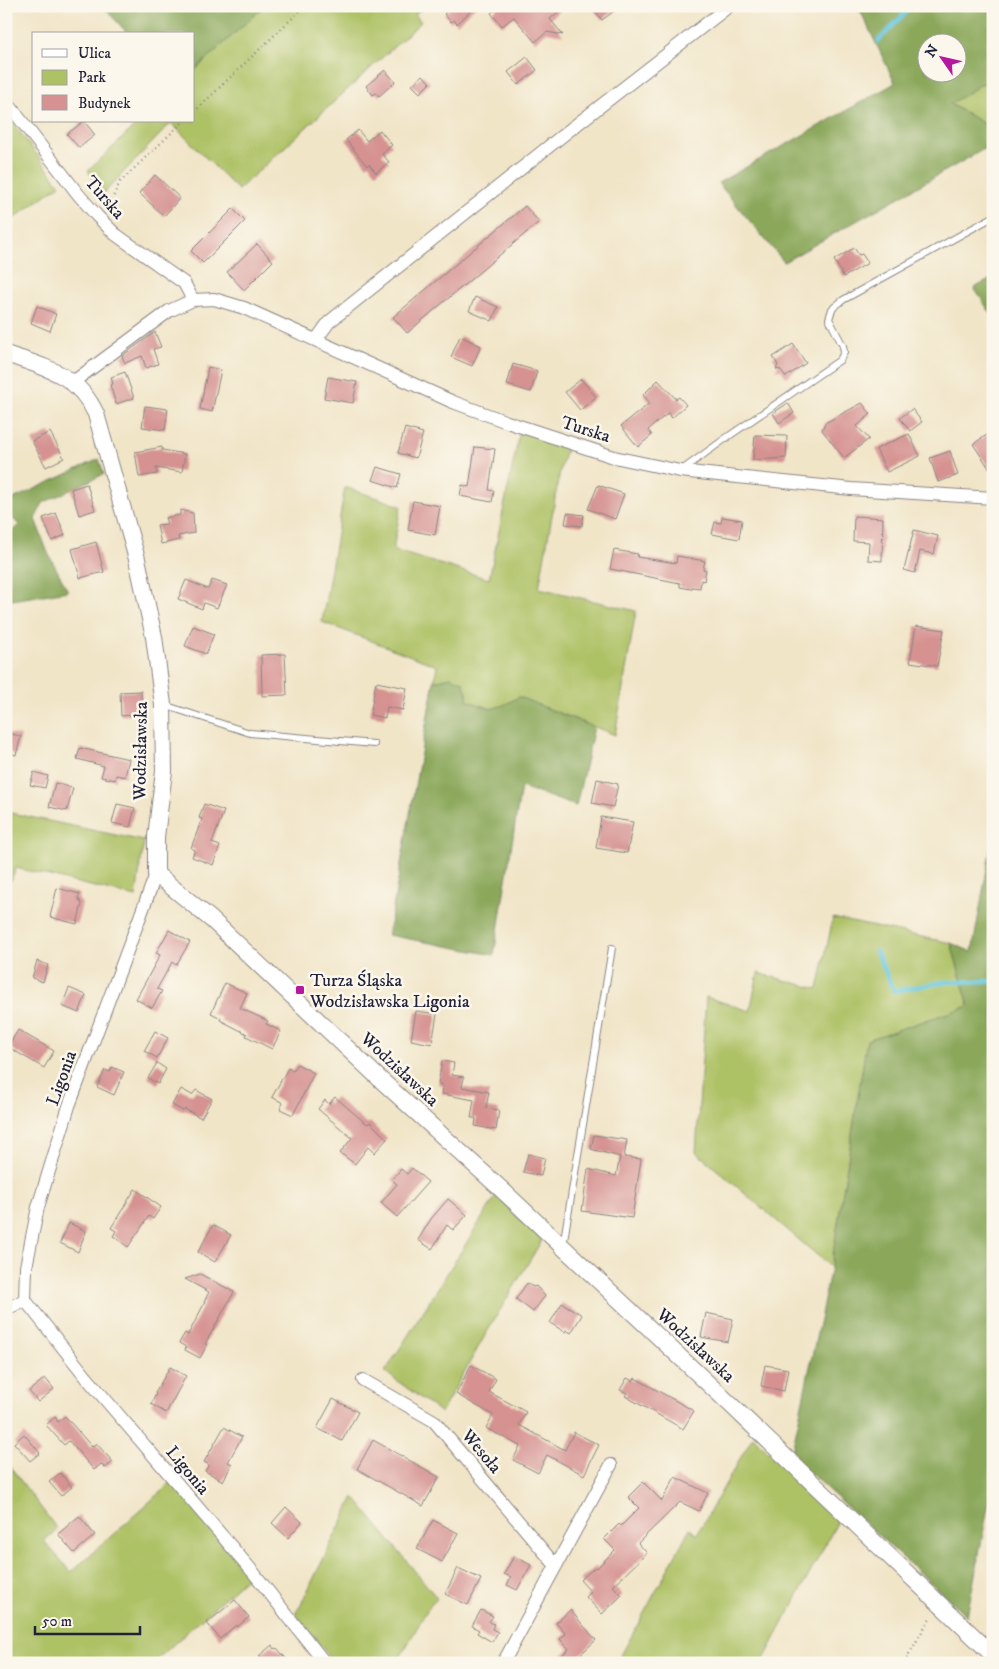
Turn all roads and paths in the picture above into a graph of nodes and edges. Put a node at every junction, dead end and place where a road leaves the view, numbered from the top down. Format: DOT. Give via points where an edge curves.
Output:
graph roads {
  1 [pos="305,6"];
  2 [pos="730,6"];
  3 [pos="6,101"];
  4 [pos="195,111"];
  5 [pos="183,122"];
  6 [pos="116,217"];
  7 [pos="993,217"];
  8 [pos="193,300"];
  9 [pos="316,340"];
  10 [pos="6,354"];
  11 [pos="72,382"];
  12 [pos="680,471"];
  13 [pos="993,498"];
  14 [pos="163,705"];
  15 [pos="374,744"];
  16 [pos="156,874"];
  17 [pos="612,948"];
  18 [pos="563,1247"];
  19 [pos="25,1300"];
  20 [pos="6,1309"];
  21 [pos="363,1380"];
  22 [pos="611,1465"];
  23 [pos="556,1566"];
  24 [pos="924,1628"];
  25 [pos="993,1655"];
  26 [pos="325,1663"];
  27 [pos="503,1663"];
  28 [pos="904,1663"];
  1 -- 4 [label="path"];
  2 -- 9 [label="street" via="329,322"];
  3 -- 8 [label="street, Turska" via="97,216 115,234 184,283"];
  5 -- 6 [label="path" via="120,182 113,197 112,209"];
  7 -- 12 [label="lane" via="843,300 832,309 829,319 844,352 840,360"];
  8 -- 9 [label="street, Turska" via="214,299 234,304"];
  8 -- 11 [label="street, Turska" via="169,311"];
  9 -- 12 [label="street, Turska" via="453,402 507,422 614,457"];
  10 -- 11 [label="street, Wodzisławska" via="44,367"];
  11 -- 14 [label="street, Wodzisławska" via="85,394 96,414 137,559 154,637"];
  12 -- 13 [label="street, Turska" via="851,490"];
  14 -- 15 [label="lane" via="250,733"];
  14 -- 16 [label="street, Wodzisławska" via="164,771 156,838"];
  16 -- 18 [label="street, Wodzisławska" via="212,920"];
  16 -- 19 [label="street, Ligonia" via="66,1115 38,1207 26,1267"];
  17 -- 18 [label="lane"];
  18 -- 25 [label="street, Wodzisławska"];
  19 -- 20 [label="street"];
  19 -- 26 [label="street, Ligonia"];
  21 -- 23 [label="street, Wesoła" via="434,1421"];
  22 -- 23 [label="street"];
  23 -- 27 [label="street"];
  24 -- 28 [label="path"];
}
